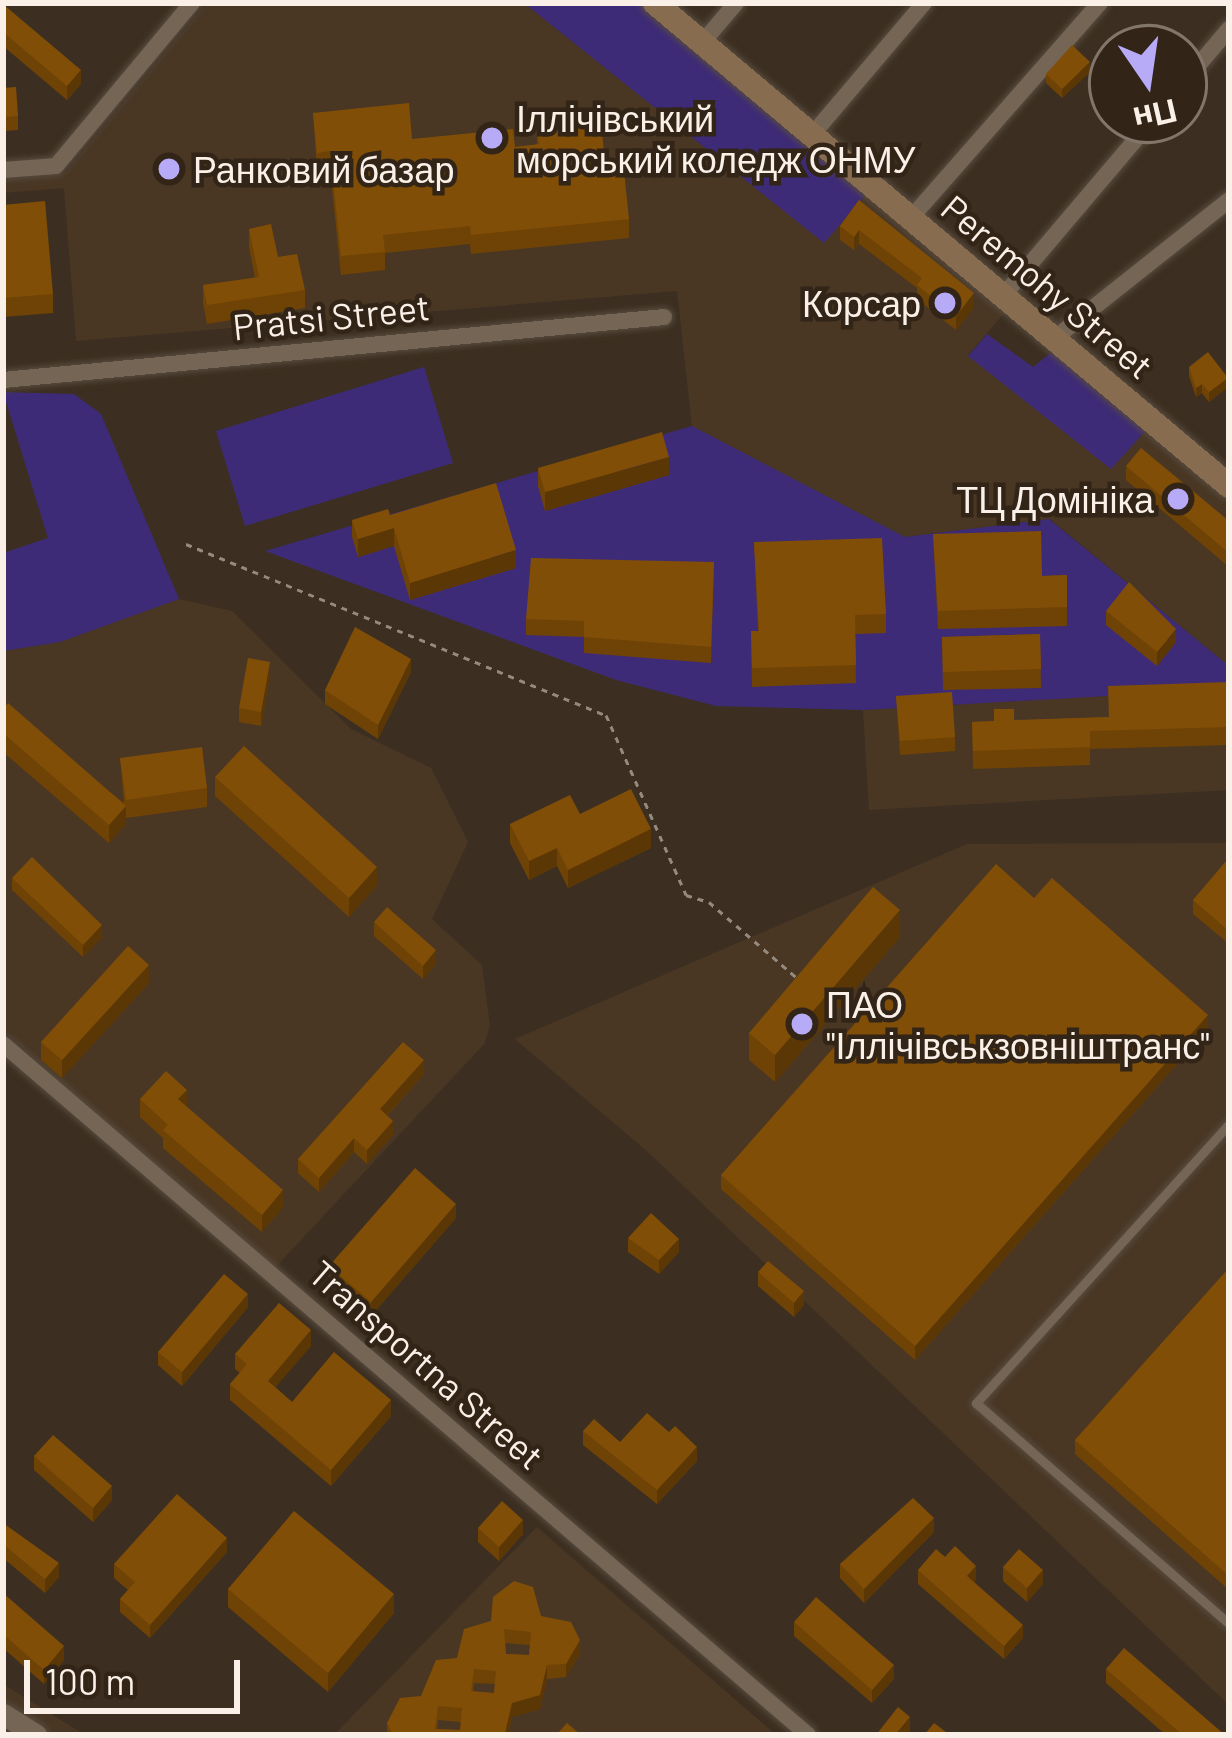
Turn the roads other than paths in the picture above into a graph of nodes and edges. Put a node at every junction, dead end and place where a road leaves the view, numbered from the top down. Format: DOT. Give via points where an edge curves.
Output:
graph roads {
  1 [pos="192,3"];
  2 [pos="655,3"];
  3 [pos="736,3"];
  4 [pos="925,3"];
  5 [pos="1100,3"];
  6 [pos="1229,28"];
  7 [pos="702,43"];
  8 [pos="1208,53"];
  9 [pos="812,135"];
  10 [pos="1132,144"];
  11 [pos="3,170"];
  12 [pos="1229,200"];
  13 [pos="910,219"];
  14 [pos="1003,296"];
  15 [pos="664,317"];
  16 [pos="1055,338"];
  17 [pos="3,380"];
  18 [pos="1224,474"];
  19 [pos="3,1044"];
  20 [pos="1228,1128"];
  21 [pos="1229,1624"];
  22 [pos="3,1714"];
  23 [pos="37,1735"];
  24 [pos="808,1735"];
  1 -- 11 [label="street" via="56,166"];
  2 -- 7 [label="main road, Peremohy Street"];
  3 -- 7 [label="street"];
  4 -- 9 [label="street"];
  5 -- 13 [label="street"];
  6 -- 8 [label="street"];
  7 -- 9 [label="main road, Peremohy Street"];
  9 -- 13 [label="main road, Peremohy Street"];
  10 -- 14 [label="street"];
  12 -- 16 [label="street"];
  13 -- 14 [label="main road, Peremohy Street"];
  14 -- 16 [label="main road, Peremohy Street"];
  15 -- 17 [label="street, Pratsi Street"];
  16 -- 18 [label="main road, Peremohy Street"];
  19 -- 24 [label="street, Transportna Street"];
  20 -- 21 [label="lane" via="976,1403"];
  22 -- 23 [label="street"];
}
